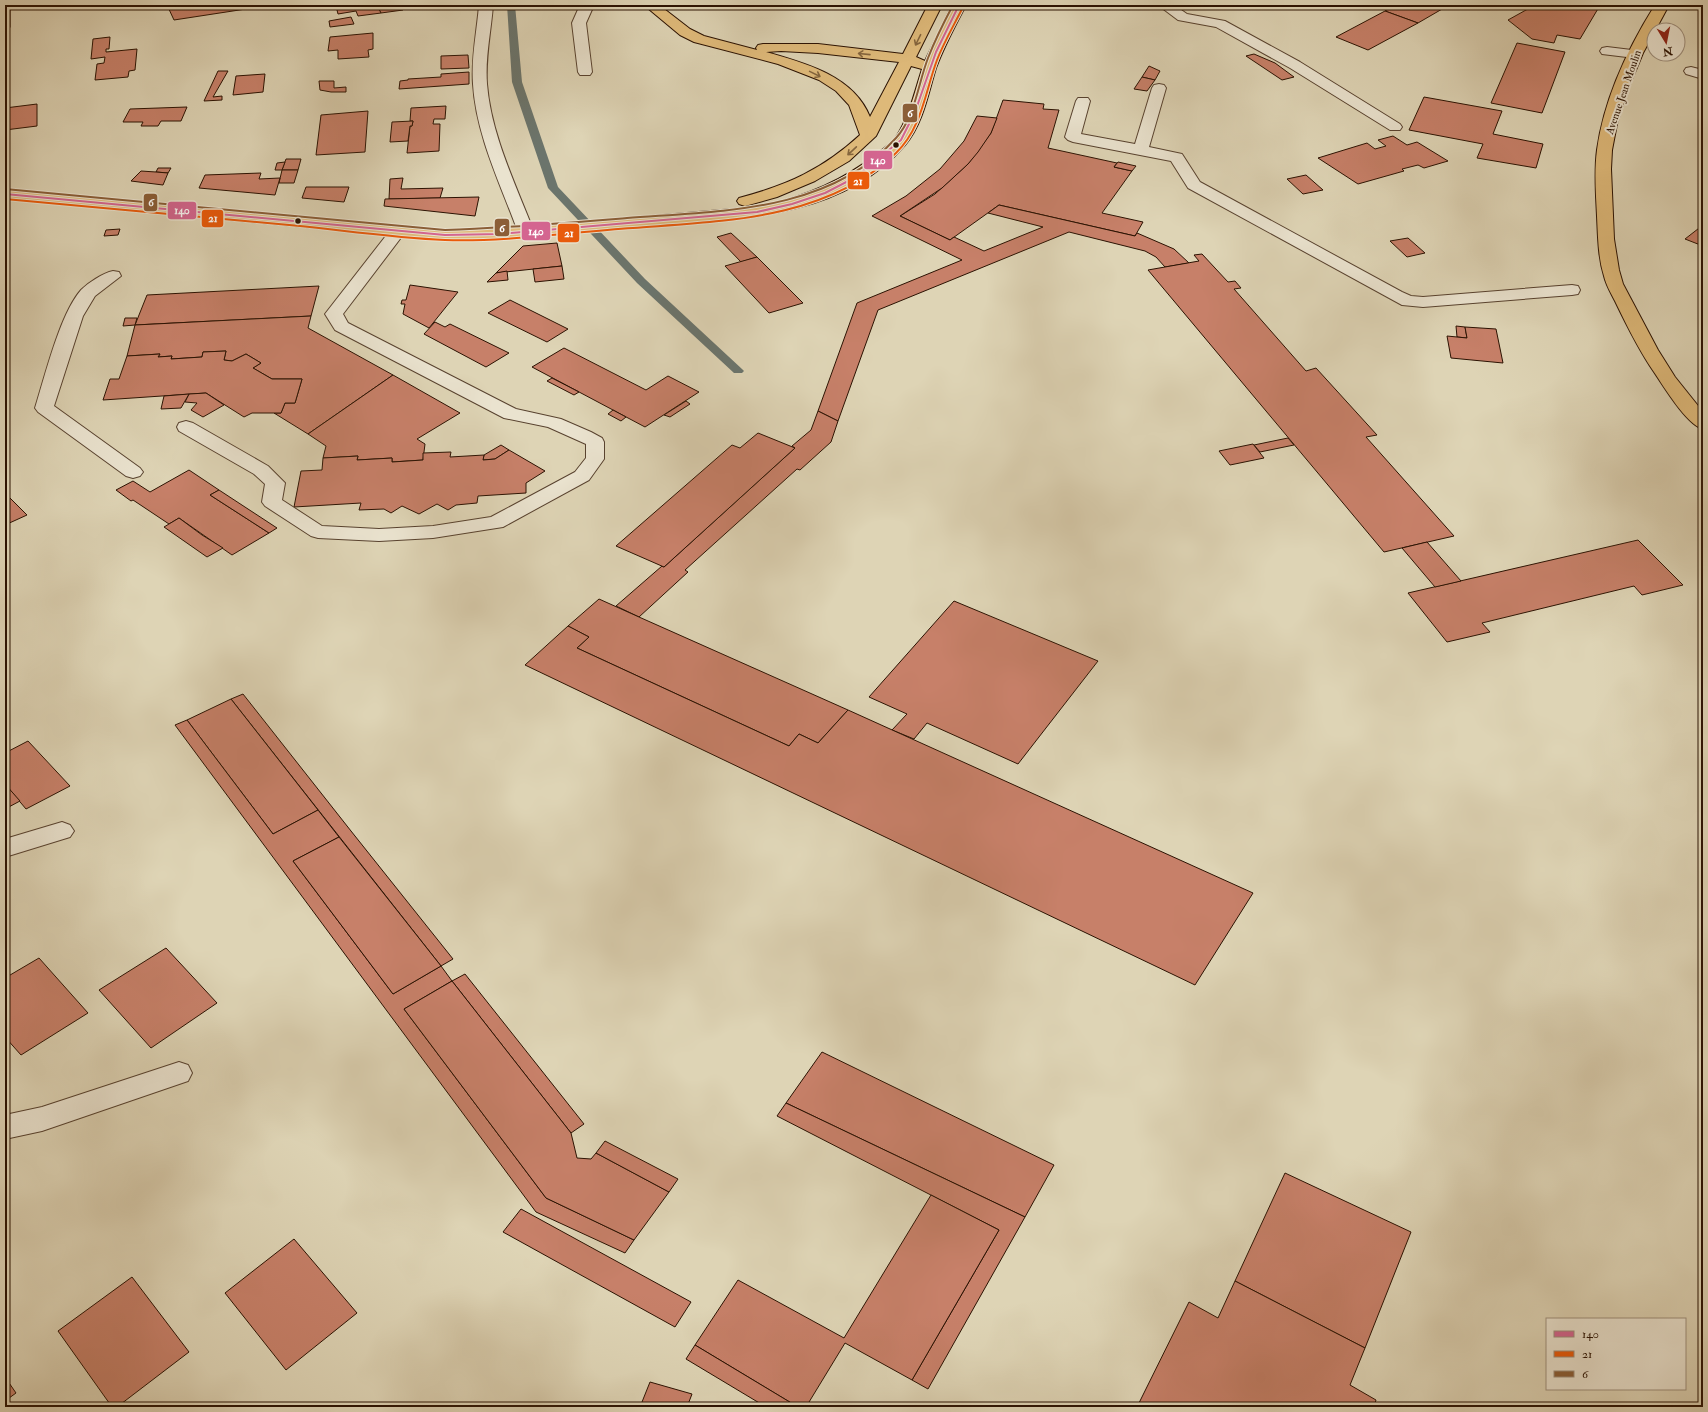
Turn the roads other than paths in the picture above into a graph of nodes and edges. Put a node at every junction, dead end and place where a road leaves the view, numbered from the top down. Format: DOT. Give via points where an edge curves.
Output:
graph roads {
  1 [pos="486,5"];
  2 [pos="587,5"];
  3 [pos="652,5"];
  4 [pos="935,5"];
  5 [pos="959,5"];
  6 [pos="1165,5"];
  7 [pos="1662,5"];
  8 [pos="738,50"];
  9 [pos="1607,51"];
  10 [pos="1635,54"];
  11 [pos="823,62"];
  12 [pos="906,64"];
  13 [pos="929,68"];
  14 [pos="883,70"];
  15 [pos="585,72"];
  16 [pos="1159,88"];
  17 [pos="1083,101"];
  18 [pos="1395,127"];
  19 [pos="868,136"];
  20 [pos="1141,150"];
  21 [pos="5,194"];
  22 [pos="638,222"];
  23 [pos="398,231"];
  24 [pos="533,231"];
  25 [pos="113,276"];
  26 [pos="1572,290"];
  27 [pos="1703,423"];
  28 [pos="186,427"];
  29 [pos="133,472"];
  30 [pos="62,831"];
  31 [pos="5,848"];
  32 [pos="179,1073"];
  33 [pos="5,1127"];
  1 -- 24 [label="street" via="479,66 482,102 497,153"];
  2 -- 15 [label="street" via="579,23"];
  3 -- 8 [label="main road" via="685,32 699,39"];
  4 -- 12 [label="main road, one-way"];
  5 -- 13 [label="main road"];
  6 -- 18 [label="street" via="1183,17 1220,24 1295,65"];
  7 -- 10 [label="main road, Avenue Jean Moulin" via="1648,26"];
  8 -- 11 [label="main road"];
  12 -- 8 [label="main road, one-way" via="777,47"];
  8 -- 19 [label="main road, one-way" via="787,62 833,83 855,102 864,118"];
  9 -- 10 [label="street"];
  10 -- 27 [label="main road, Avenue Jean Moulin" via="1606,142 1606,235 1612,277 1647,346"];
  12 -- 13 [label="main road"];
  12 -- 14 [label="main road"];
  12 -- 19 [label="main road"];
  13 -- 22 [label="main road" via="924,90 903,137 872,167 847,183 788,206 757,212"];
  16 -- 20 [label="street"];
  17 -- 20 [label="street" via="1073,137"];
  19 -- 22 [label="main road, one-way" via="844,158 810,178 772,194 736,204"];
  20 -- 26 [label="street" via="1177,157 1194,185 1408,301"];
  21 -- 23 [label="main road"];
  22 -- 24 [label="main road"];
  23 -- 24 [label="main road" via="445,235"];
  23 -- 28 [label="street" via="334,314 341,326 511,414 541,418 571,429 595,442 596,459 582,476 496,523 433,532 379,535 318,532 272,502 275,483 261,470"];
  25 -- 29 [label="street" via="88,293 74,316 44,408"];
  30 -- 31 [label="street"];
  32 -- 33 [label="street" via="42,1119"];
}
